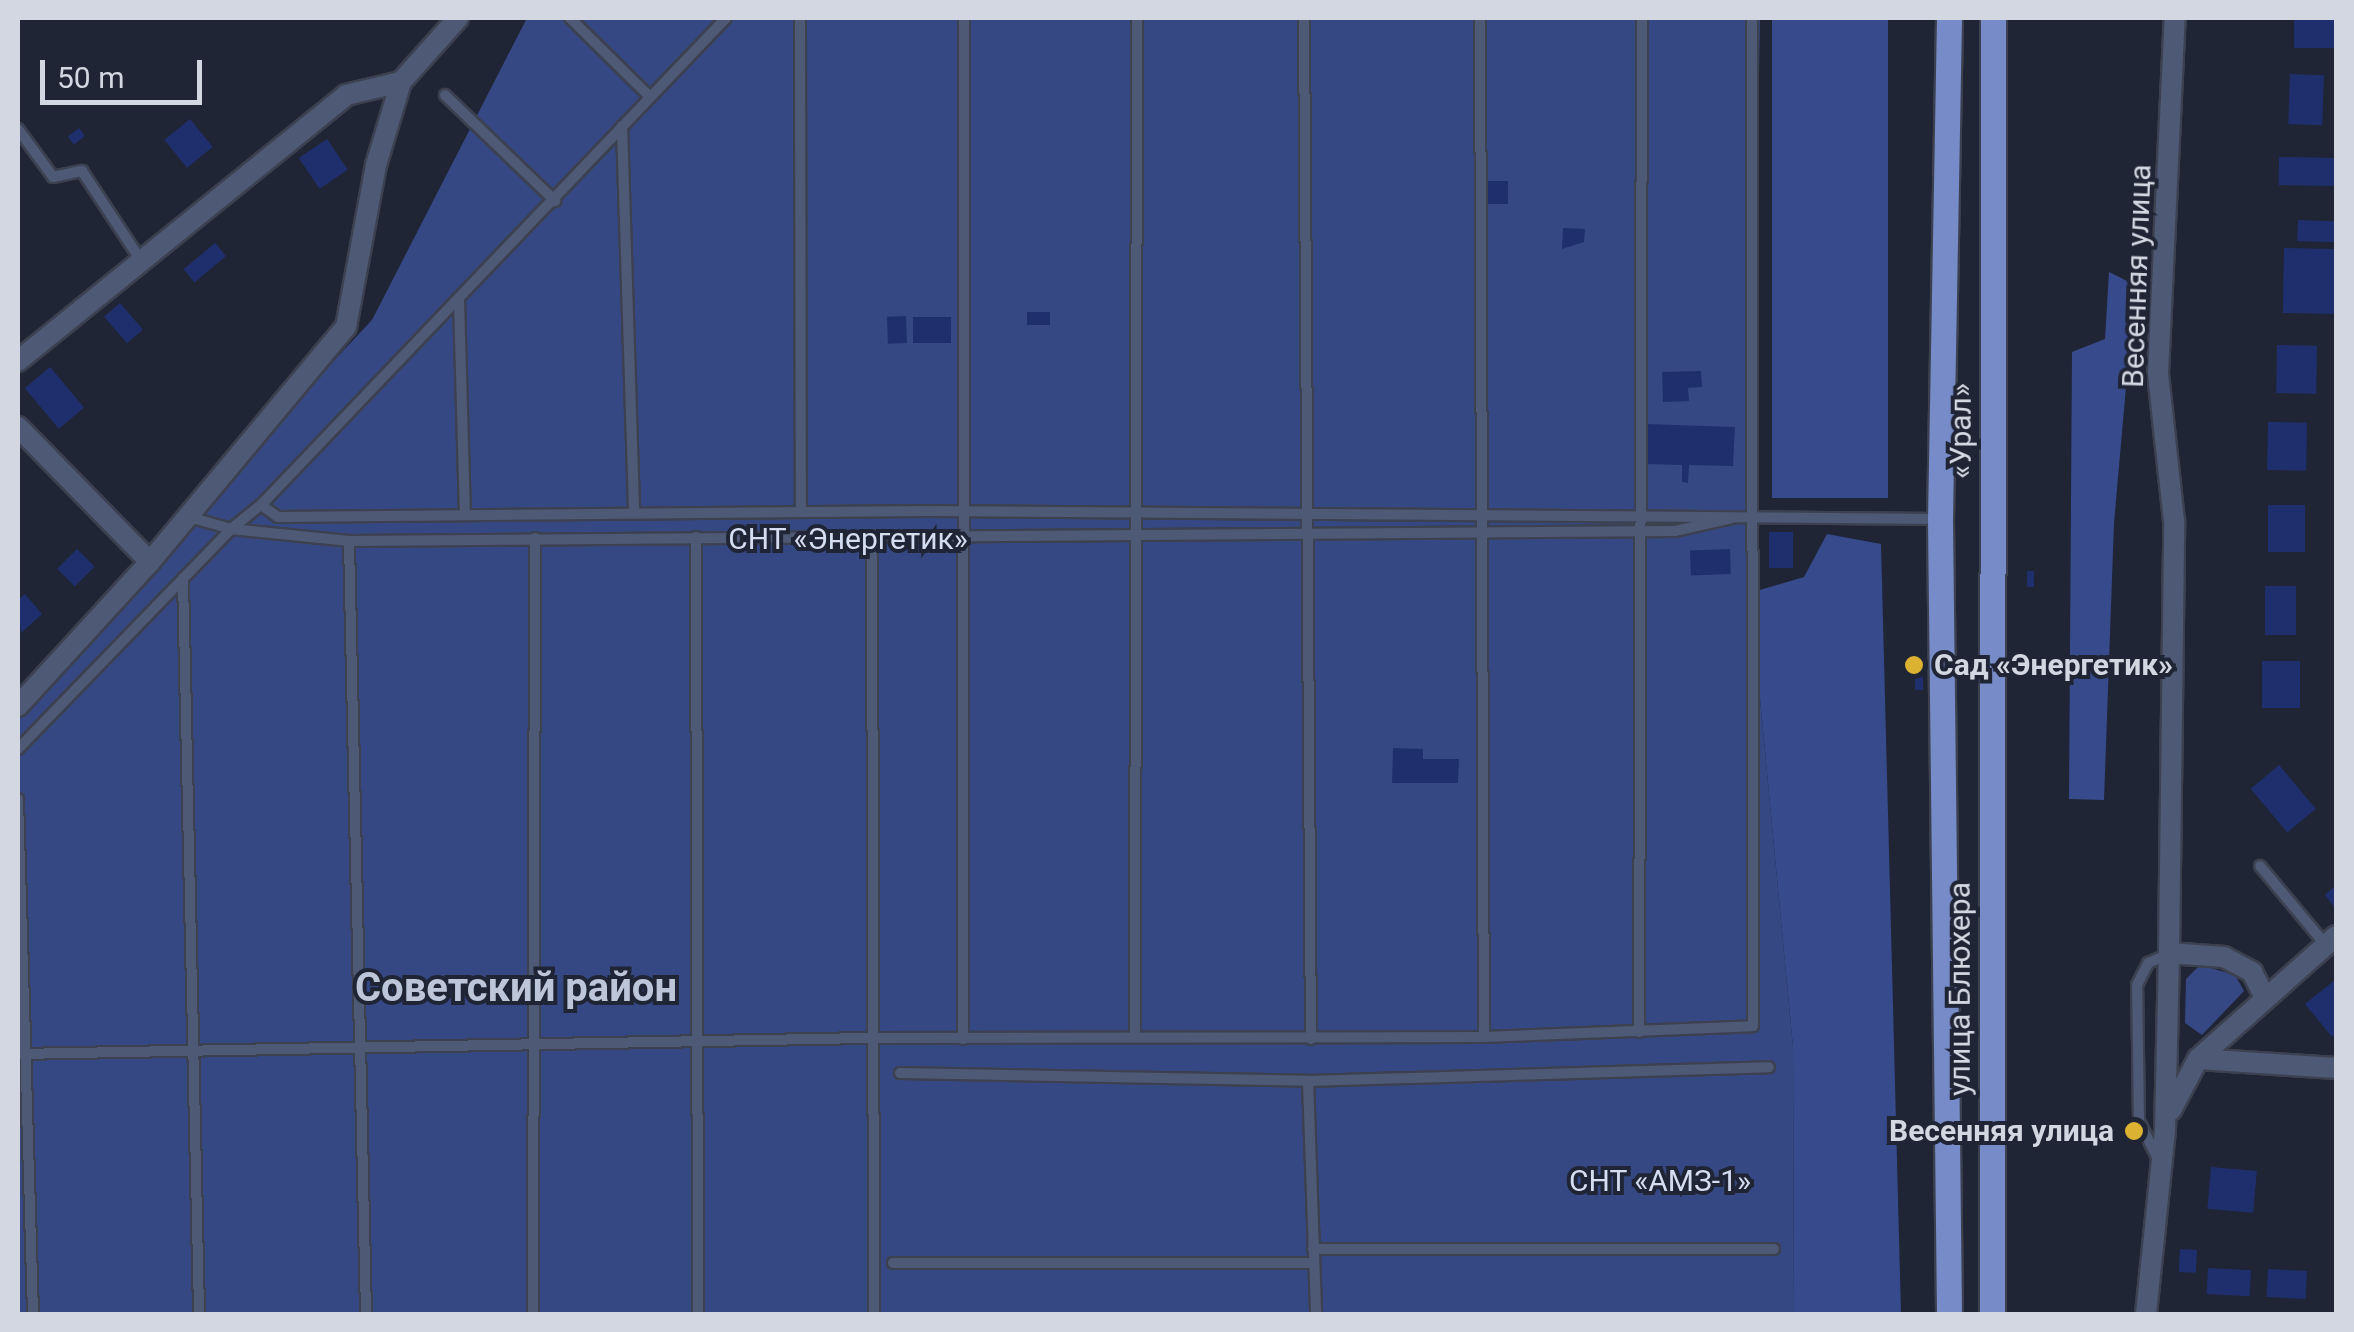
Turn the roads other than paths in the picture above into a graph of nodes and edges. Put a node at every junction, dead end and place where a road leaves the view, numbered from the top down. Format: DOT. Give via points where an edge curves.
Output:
graph roads {
  1 [pos="458,18"];
  2 [pos="570,18"];
  3 [pos="726,18"];
  4 [pos="800,18"];
  5 [pos="964,18"];
  6 [pos="1137,18"];
  7 [pos="1304,18"];
  8 [pos="1480,18"];
  9 [pos="1642,18"];
  10 [pos="1752,18"];
  11 [pos="1949,18"];
  12 [pos="1994,18"];
  13 [pos="2176,18"];
  14 [pos="401,82"];
  15 [pos="445,94"];
  16 [pos="648,95"];
  17 [pos="622,125"];
  18 [pos="18,129"];
  19 [pos="555,202"];
  20 [pos="140,258"];
  21 [pos="459,301"];
  22 [pos="18,360"];
  23 [pos="18,427"];
  24 [pos="261,505"];
  25 [pos="964,510"];
  26 [pos="801,512"];
  27 [pos="1135,512"];
  28 [pos="1307,513"];
  29 [pos="634,514"];
  30 [pos="183,515"];
  31 [pos="465,515"];
  32 [pos="1482,515"];
  33 [pos="1640,516"];
  34 [pos="1732,518"];
  35 [pos="1754,518"];
  36 [pos="1940,520"];
  37 [pos="231,529"];
  38 [pos="1482,532"];
  39 [pos="1640,532"];
  40 [pos="1135,534"];
  41 [pos="1307,534"];
  42 [pos="872,536"];
  43 [pos="964,536"];
  44 [pos="696,537"];
  45 [pos="535,538"];
  46 [pos="349,541"];
  47 [pos="150,562"];
  48 [pos="184,578"];
  49 [pos="18,706"];
  50 [pos="18,749"];
  51 [pos="18,799"];
  52 [pos="1993,844"];
  53 [pos="1944,847"];
  54 [pos="2260,866"];
  55 [pos="2331,941"];
  56 [pos="2170,953"];
  57 [pos="2266,999"];
  58 [pos="1639,1032"];
  59 [pos="1135,1037"];
  60 [pos="1484,1037"];
  61 [pos="870,1038"];
  62 [pos="964,1039"];
  63 [pos="1311,1039"];
  64 [pos="694,1043"];
  65 [pos="532,1047"];
  66 [pos="365,1048"];
  67 [pos="194,1049"];
  68 [pos="23,1054"];
  69 [pos="2198,1059"];
  70 [pos="1768,1068"];
  71 [pos="2336,1068"];
  72 [pos="900,1072"];
  73 [pos="1308,1082"];
  74 [pos="2165,1131"];
  75 [pos="2162,1166"];
  76 [pos="1314,1249"];
  77 [pos="1774,1249"];
  78 [pos="893,1263"];
  79 [pos="1314,1263"];
  80 [pos="33,1314"];
  81 [pos="199,1314"];
  82 [pos="366,1314"];
  83 [pos="533,1314"];
  84 [pos="698,1314"];
  85 [pos="874,1314"];
  86 [pos="1316,1314"];
  87 [pos="1949,1314"];
  88 [pos="1992,1314"];
  89 [pos="2146,1314"];
  1 -- 14 [label="street"];
  2 -- 16 [label="lane"];
  3 -- 16 [label="lane"];
  4 -- 26 [label="lane"];
  5 -- 25 [label="lane"];
  6 -- 27 [label="lane"];
  7 -- 28 [label="lane"];
  8 -- 32 [label="lane"];
  9 -- 33 [label="lane"];
  10 -- 35 [label="lane"];
  11 -- 36 [label="main road, «Урал»"];
  12 -- 52 [label="main road, «Урал»"];
  13 -- 56 [label="street, Весенняя улица" via="2158,373 2174,521"];
  14 -- 20 [label="street" via="346,95"];
  14 -- 30 [label="street" via="376,166 346,327"];
  15 -- 19 [label="lane"];
  16 -- 17 [label="lane"];
  17 -- 19 [label="lane"];
  17 -- 29 [label="lane"];
  18 -- 20 [label="lane" via="52,177 82,171"];
  19 -- 21 [label="lane"];
  20 -- 22 [label="street"];
  21 -- 24 [label="lane"];
  21 -- 31 [label="lane"];
  23 -- 47 [label="street"];
  24 -- 31 [label="lane" via="278,517"];
  24 -- 37 [label="lane"];
  25 -- 26 [label="lane"];
  25 -- 27 [label="lane"];
  25 -- 43 [label="lane"];
  26 -- 29 [label="lane"];
  27 -- 28 [label="lane"];
  27 -- 40 [label="lane"];
  28 -- 32 [label="lane"];
  28 -- 41 [label="lane"];
  29 -- 31 [label="lane"];
  30 -- 37 [label="lane"];
  30 -- 47 [label="street"];
  32 -- 33 [label="lane"];
  32 -- 38 [label="lane"];
  33 -- 34 [label="lane"];
  33 -- 39 [label="lane"];
  34 -- 35 [label="lane"];
  34 -- 39 [label="lane" via="1675,532"];
  35 -- 36 [label="lane"];
  35 -- 58 [label="lane" via="1753,1026"];
  36 -- 53 [label="main road, «Урал»"];
  37 -- 46 [label="lane"];
  37 -- 48 [label="lane"];
  38 -- 39 [label="lane"];
  38 -- 41 [label="lane"];
  38 -- 60 [label="lane"];
  39 -- 58 [label="lane"];
  40 -- 41 [label="lane"];
  40 -- 43 [label="lane"];
  40 -- 59 [label="lane"];
  41 -- 63 [label="lane"];
  42 -- 43 [label="lane"];
  42 -- 44 [label="lane"];
  42 -- 61 [label="lane"];
  43 -- 62 [label="lane"];
  44 -- 45 [label="lane"];
  44 -- 64 [label="lane"];
  45 -- 46 [label="lane"];
  45 -- 65 [label="lane"];
  46 -- 66 [label="lane"];
  47 -- 49 [label="street"];
  48 -- 50 [label="lane"];
  48 -- 67 [label="lane"];
  51 -- 68 [label="lane"];
  52 -- 88 [label="main road, улица Блюхера"];
  53 -- 87 [label="main road, улица Блюхера"];
  54 -- 55 [label="lane"];
  55 -- 57 [label="street"];
  56 -- 57 [label="street" via="2224,956 2252,972"];
  56 -- 74 [label="street, Весенняя улица"];
  56 -- 75 [label="lane" via="2148,964 2137,985 2138,1121"];
  57 -- 69 [label="street"];
  58 -- 60 [label="lane"];
  59 -- 62 [label="lane"];
  59 -- 63 [label="lane"];
  60 -- 63 [label="lane"];
  61 -- 62 [label="lane"];
  61 -- 64 [label="lane"];
  61 -- 85 [label="lane"];
  64 -- 65 [label="lane"];
  64 -- 84 [label="lane"];
  65 -- 66 [label="lane"];
  65 -- 83 [label="lane"];
  66 -- 67 [label="lane"];
  66 -- 82 [label="lane"];
  67 -- 68 [label="lane"];
  67 -- 81 [label="lane"];
  68 -- 80 [label="lane"];
  69 -- 71 [label="street"];
  69 -- 74 [label="street" via="2177,1089"];
  70 -- 73 [label="lane"];
  72 -- 73 [label="lane"];
  73 -- 76 [label="lane"];
  74 -- 75 [label="street, Весенняя улица"];
  75 -- 89 [label="street, Весенняя улица"];
  76 -- 77 [label="lane"];
  76 -- 79 [label="lane"];
  78 -- 79 [label="lane"];
  79 -- 86 [label="lane"];
}
